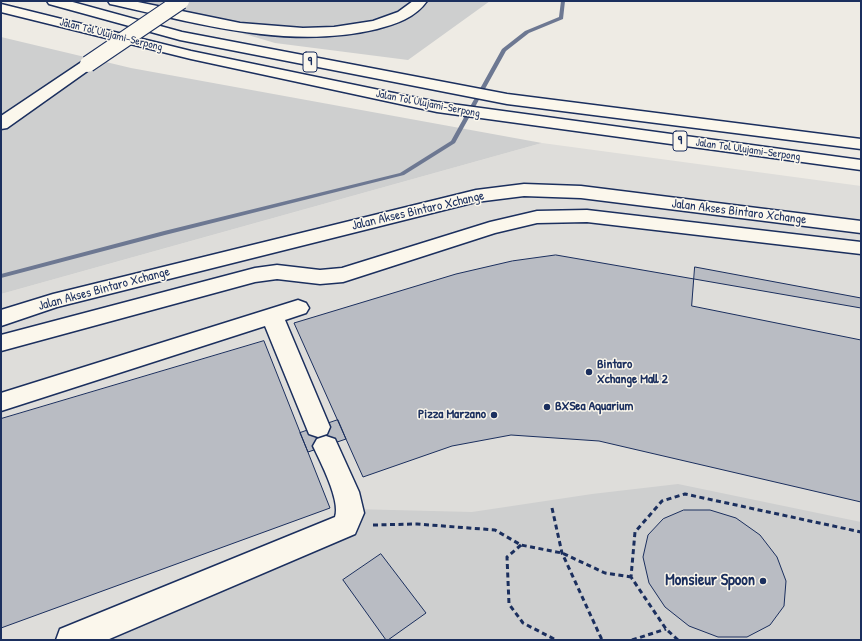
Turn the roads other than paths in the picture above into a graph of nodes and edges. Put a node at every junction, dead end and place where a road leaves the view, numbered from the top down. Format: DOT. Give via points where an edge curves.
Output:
graph roads {
  1 [pos="54,1"];
  2 [pos="115,1"];
  3 [pos="181,1"];
  4 [pos="420,1"];
  5 [pos="1,8"];
  6 [pos="1,124"];
  7 [pos="861,144"];
  8 [pos="861,165"];
  9 [pos="853,226"];
  10 [pos="856,247"];
  11 [pos="158,274"];
  12 [pos="167,300"];
  13 [pos="298,308"];
  14 [pos="272,316"];
  15 [pos="1,318"];
  16 [pos="1,343"];
  17 [pos="1,402"];
  18 [pos="71,640"];
  1 -- 7 [label="main road, Jalan Tol Ulujami–Serpong / 9" via="180,36 507,99"];
  2 -- 4 [label="main road" via="237,27 298,33 350,30 378,25 410,11"];
  3 -- 6 [label="main road, bridge"];
  5 -- 8 [label="main road, Jalan Tol Ulujami–Serpong / 9" via="191,55 437,107"];
  9 -- 10 [label="main road, Jalan Akses Bintaro Xchange"];
  9 -- 11 [label="main road, Jalan Akses Bintaro Xchange" via="581,192 524,190 476,196"];
  10 -- 12 [label="main road" via="587,216 537,217 490,228 343,274 320,277 278,272 255,275"];
  11 -- 12 [label="main road"];
  11 -- 15 [label="main road, Jalan Akses Bintaro Xchange" via="53,300"];
  12 -- 16 [label="main road"];
  13 -- 14 [label="main road"];
  14 -- 17 [label="main road"];
  14 -- 18 [label="main road" via="346,492 350,512 345,525"];
}
